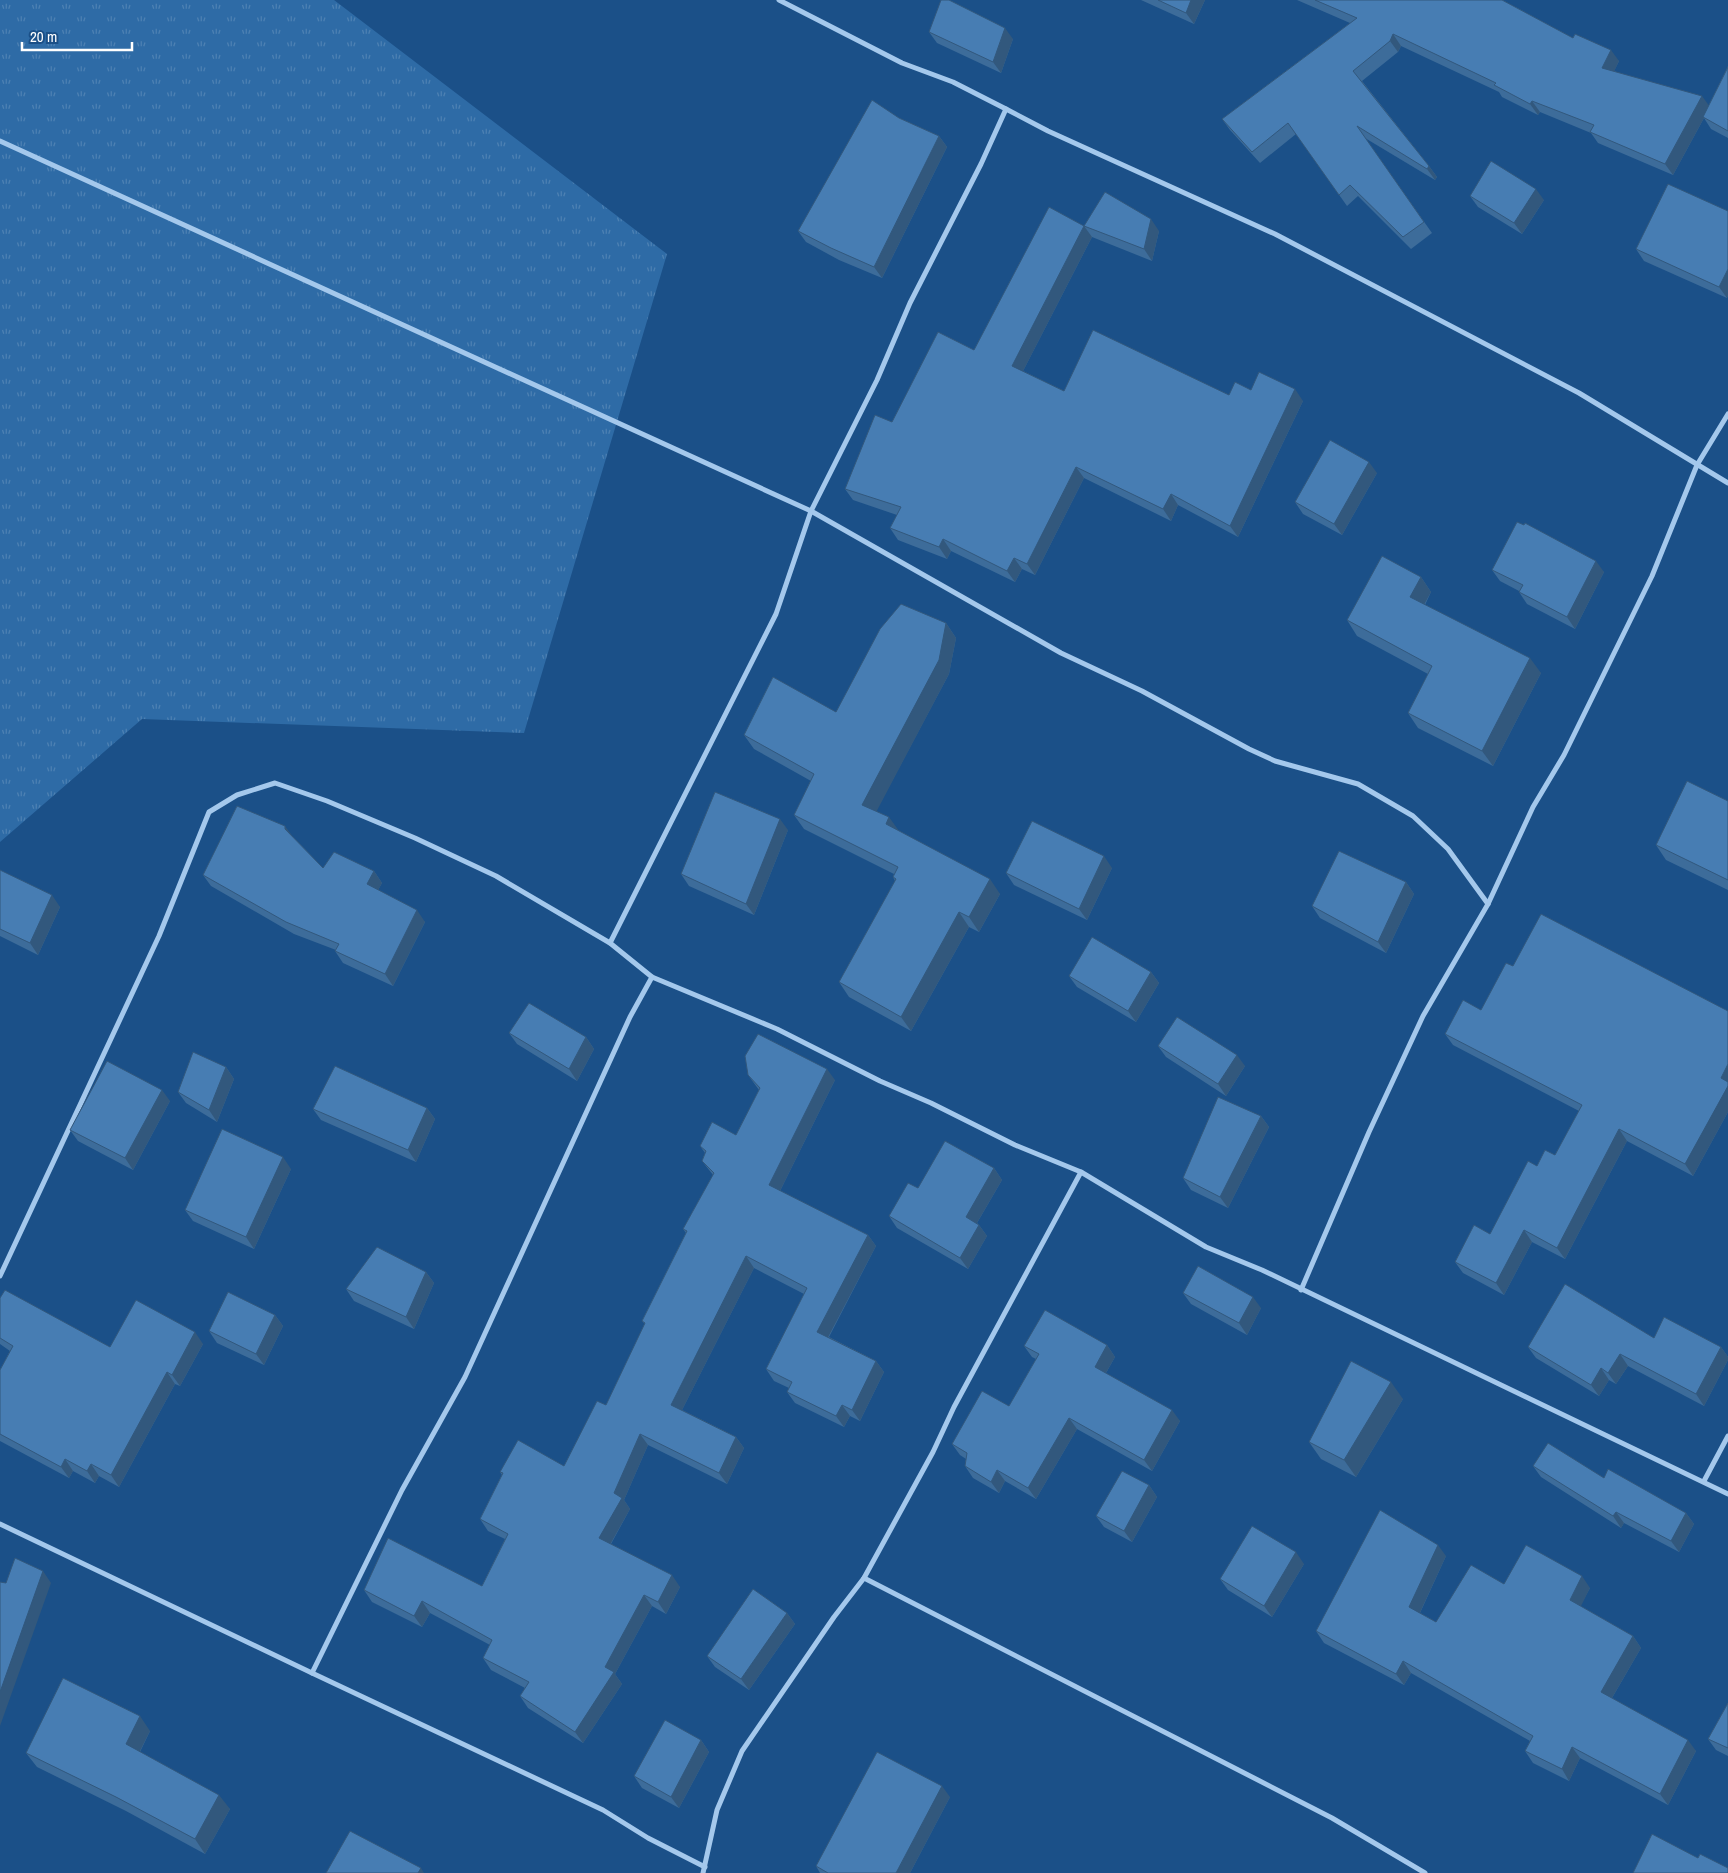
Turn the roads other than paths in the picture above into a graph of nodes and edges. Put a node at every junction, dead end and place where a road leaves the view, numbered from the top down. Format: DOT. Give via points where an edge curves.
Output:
graph roads {
  1 [pos="779,0"];
  2 [pos="1006,109"];
  3 [pos="0,141"];
  4 [pos="1728,414"];
  5 [pos="1697,466"];
  6 [pos="1728,483"];
  7 [pos="811,511"];
  8 [pos="1488,904"];
  9 [pos="610,943"];
  10 [pos="652,977"];
  11 [pos="1080,1172"];
  12 [pos="0,1276"];
  13 [pos="1300,1290"];
  14 [pos="1728,1436"];
  15 [pos="1704,1481"];
  16 [pos="1728,1494"];
  17 [pos="0,1524"];
  18 [pos="864,1578"];
  19 [pos="312,1673"];
  20 [pos="704,1870"];
  21 [pos="1425,1873"];
  1 -- 2 [label="street" via="902,63 953,82"];
  2 -- 5 [label="street" via="1284,238 1579,393"];
  2 -- 7 [label="street"];
  3 -- 7 [label="street"];
  4 -- 5 [label="street"];
  5 -- 6 [label="street"];
  5 -- 8 [label="street" via="1652,576 1564,755 1522,830"];
  7 -- 8 [label="street" via="1061,653 1142,691 1249,749 1275,761 1358,784 1413,816 1448,849"];
  7 -- 9 [label="street" via="776,614"];
  8 -- 13 [label="street" via="1423,1016"];
  9 -- 10 [label="street"];
  9 -- 12 [label="street" via="496,876 327,801 275,783 237,795 209,812 159,936"];
  10 -- 11 [label="street" via="777,1028 880,1081"];
  10 -- 19 [label="street" via="630,1017 465,1377 402,1490"];
  11 -- 13 [label="street" via="1206,1247"];
  11 -- 18 [label="street"];
  13 -- 15 [label="street"];
  14 -- 15 [label="street"];
  15 -- 16 [label="street"];
  17 -- 19 [label="street"];
  18 -- 20 [label="street" via="742,1751 717,1810"];
  18 -- 21 [label="street" via="1332,1818"];
  19 -- 20 [label="street" via="603,1810"];
}
